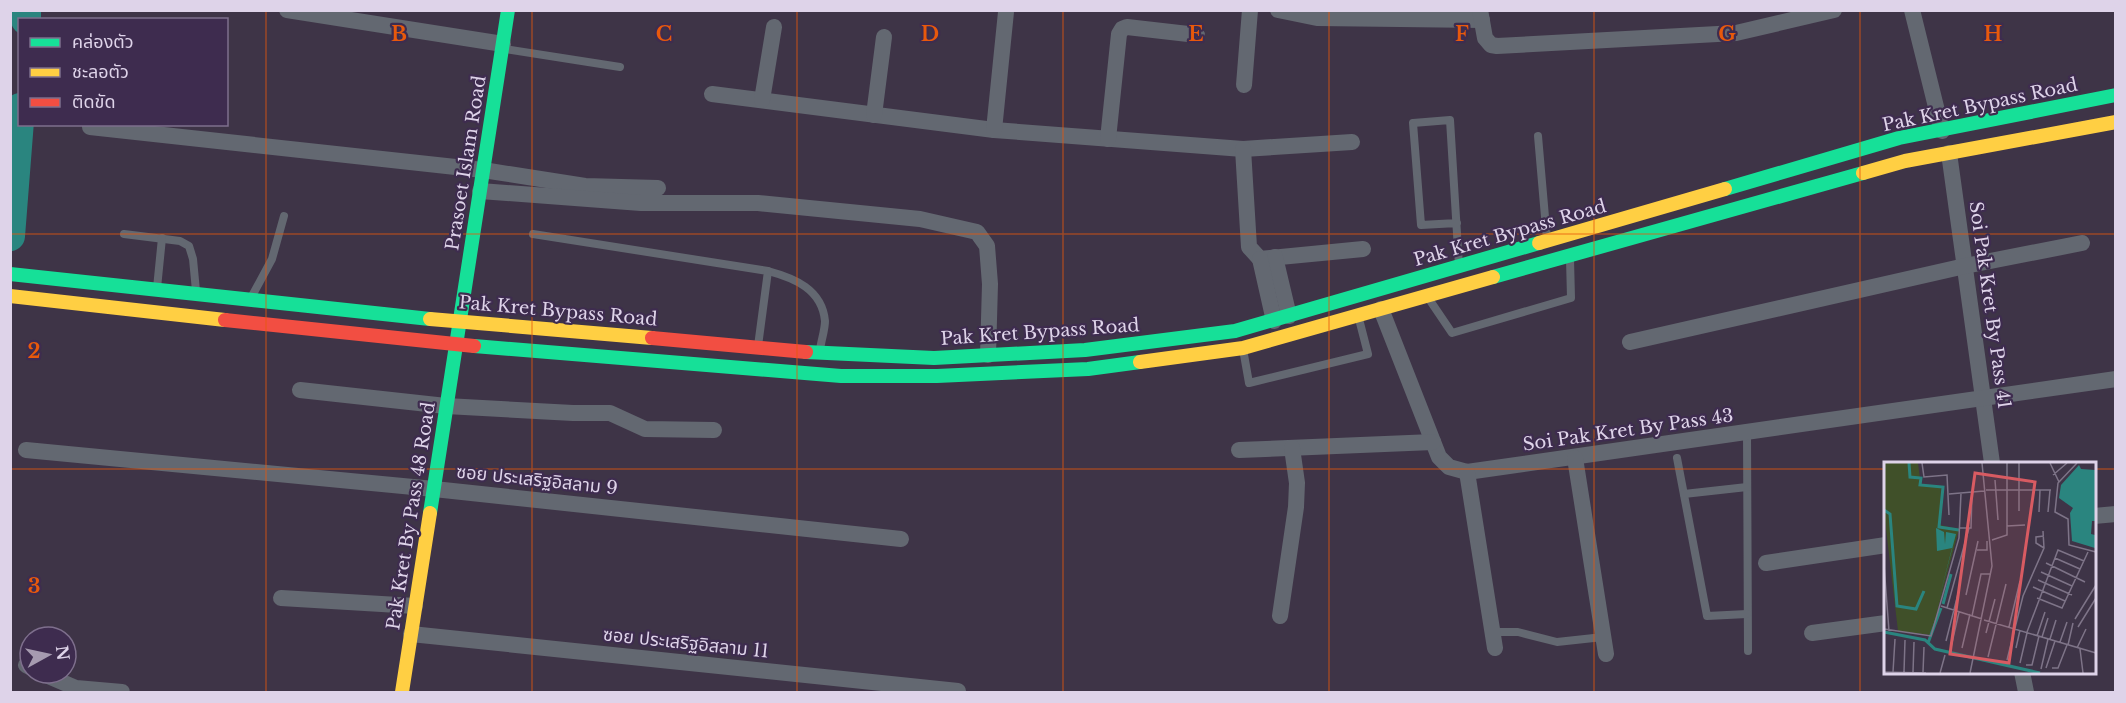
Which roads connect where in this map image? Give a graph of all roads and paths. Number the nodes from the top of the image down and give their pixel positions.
1 (287, 10) edge
2 (508, 10) edge
3 (1250, 10) edge
4 (1278, 10) edge
5 (1834, 10) edge
6 (1912, 10) edge
7 (1006, 12) dead end
8 (1481, 15) edge
9 (774, 27) dead end
10 (1197, 35) dead end
11 (884, 37) dead end
12 (503, 46) junction
13 (620, 67) dead end
14 (1244, 85) dead end
15 (712, 94) dead end
16 (2115, 95) edge
17 (762, 100) junction
18 (874, 115) junction
19 (2115, 122) edge
20 (90, 127) dead end
21 (994, 130) junction
22 (1942, 131) junction
23 (1538, 136) dead end
24 (1108, 139) junction
25 (1352, 142) dead end
26 (1243, 149) junction
27 (1948, 153) junction
28 (483, 170) junction
29 (658, 188) dead end
30 (480, 191) junction
31 (284, 216) dead end
32 (1457, 223) junction
33 (124, 234) dead end
34 (532, 234) dead end
35 (162, 238) junction
36 (1547, 241) junction
37 (2082, 243) dead end
38 (1363, 249) dead end
39 (1570, 256) junction
40 (1268, 258) junction
41 (1459, 266) junction
42 (1965, 266) junction
43 (768, 271) junction
44 (10, 274) edge
45 (157, 289) junction
46 (196, 294) junction
47 (10, 296) edge
48 (1426, 296) junction
49 (250, 300) junction
50 (1381, 309) junction
51 (1359, 315) junction
52 (1281, 318) junction
53 (460, 320) junction
54 (1630, 342) dead end
55 (456, 345) junction
56 (758, 347) junction
57 (1243, 348) junction
58 (819, 353) junction
59 (988, 355) junction
60 (2115, 379) edge
61 (300, 390) dead end
62 (1985, 399) junction
63 (446, 406) junction
64 (714, 430) dead end
65 (1747, 433) junction
66 (1433, 442) junction
67 (1292, 448) junction
68 (26, 450) dead end
69 (1239, 450) dead end
70 (1575, 458) junction
71 (1677, 458) dead end
72 (1992, 462) edge
73 (1467, 472) junction
74 (1747, 487) junction
75 (434, 489) junction
76 (1684, 494) junction
77 (2115, 514) edge
78 (2096, 516) edge
79 (901, 539) dead end
80 (1884, 545) edge
81 (1766, 563) dead end
82 (281, 598) dead end
83 (415, 606) junction
84 (1747, 614) junction
85 (1280, 616) dead end
86 (1884, 623) edge
87 (1812, 633) dead end
88 (411, 634) junction
89 (1603, 637) junction
90 (1494, 640) joint
91 (1748, 651) dead end
92 (1606, 654) dead end
93 (2022, 673) edge
94 (69, 685) edge
95 (958, 691) dead end
96 (122, 693) edge
97 (402, 693) edge
98 (2026, 693) edge

1 - 12 street
2 - 12 main road, Prasoet Islam Road
3 - 14 street
4 - 8 street
5 - 8 street
6 - 22 street
7 - 21 street
9 - 17 street
10 - 24 street
11 - 18 street
12 - 13 lane
12 - 28 main road, Prasoet Islam Road
15 - 17 street
16 - 22 main road, Pak Kret Bypass Road
17 - 18 street
18 - 21 street
19 - 27 main road, Pak Kret Bypass Road
20 - 28 street
21 - 24 street
22 - 36 main road, Pak Kret Bypass Road
23 - 36 lane
24 - 26 street
25 - 26 street
26 - 40 street
27 - 39 main road, Pak Kret Bypass Road
27 - 42 street, Soi Pak Kret By Pass 41
28 - 29 street
28 - 30 main road, Prasoet Islam Road
30 - 53 main road, Prasoet Islam Road
30 - 59 street
31 - 49 lane
32 - 32 lane
32 - 41 lane
33 - 35 lane
34 - 43 lane
35 - 45 lane
35 - 46 lane
36 - 41 main road, Pak Kret Bypass Road
37 - 42 street
38 - 40 street
39 - 48 main road, Pak Kret Bypass Road
39 - 48 lane
40 - 52 street
41 - 52 main road, Pak Kret Bypass Road
42 - 54 street
42 - 62 street, Soi Pak Kret By Pass 41
43 - 56 lane
43 - 58 lane
44 - 45 main road, Pak Kret Bypass Road
45 - 46 main road, Pak Kret Bypass Road
46 - 49 main road, Pak Kret Bypass Road
47 - 55 main road, Pak Kret Bypass Road
48 - 50 main road, Pak Kret Bypass Road
49 - 53 main road, Pak Kret Bypass Road
50 - 51 main road, Pak Kret Bypass Road
50 - 66 street
51 - 57 main road, Pak Kret Bypass Road
51 - 57 lane
52 - 59 main road, Pak Kret Bypass Road
53 - 55 main road, Prasoet Islam Road
53 - 56 main road, Pak Kret Bypass Road
55 - 57 main road, Pak Kret Bypass Road
55 - 63 main road, Pak Kret By Pass 48 Road
56 - 58 main road, Pak Kret Bypass Road
58 - 59 main road, Pak Kret Bypass Road
60 - 62 street, Soi Pak Kret By Pass 43
61 - 63 street
62 - 65 street, Soi Pak Kret By Pass 43
62 - 72 street, Soi Pak Kret By Pass 41
63 - 64 street
63 - 75 main road, Pak Kret By Pass 48 Road
65 - 70 street, Soi Pak Kret By Pass 43
65 - 74 lane
66 - 67 street
66 - 73 street
67 - 69 street
67 - 85 street
68 - 75 street, ซอย ประเสริฐอิสลาม 9
70 - 73 street, Soi Pak Kret By Pass 43
70 - 89 street
71 - 76 lane
73 - 90 street
74 - 76 lane
74 - 84 lane
75 - 79 street, ซอย ประเสริฐอิสลาม 9
75 - 83 main road, Pak Kret By Pass 48 Road
76 - 84 lane
77 - 78 street
80 - 81 street
82 - 83 street
83 - 88 main road, Pak Kret By Pass 48 Road
84 - 91 lane
86 - 87 street
88 - 95 street, ซอย ประเสริฐอิสลาม 11
88 - 97 main road, Pak Kret By Pass 48 Road
89 - 90 lane
89 - 92 street
93 - 98 street
94 - 96 street

